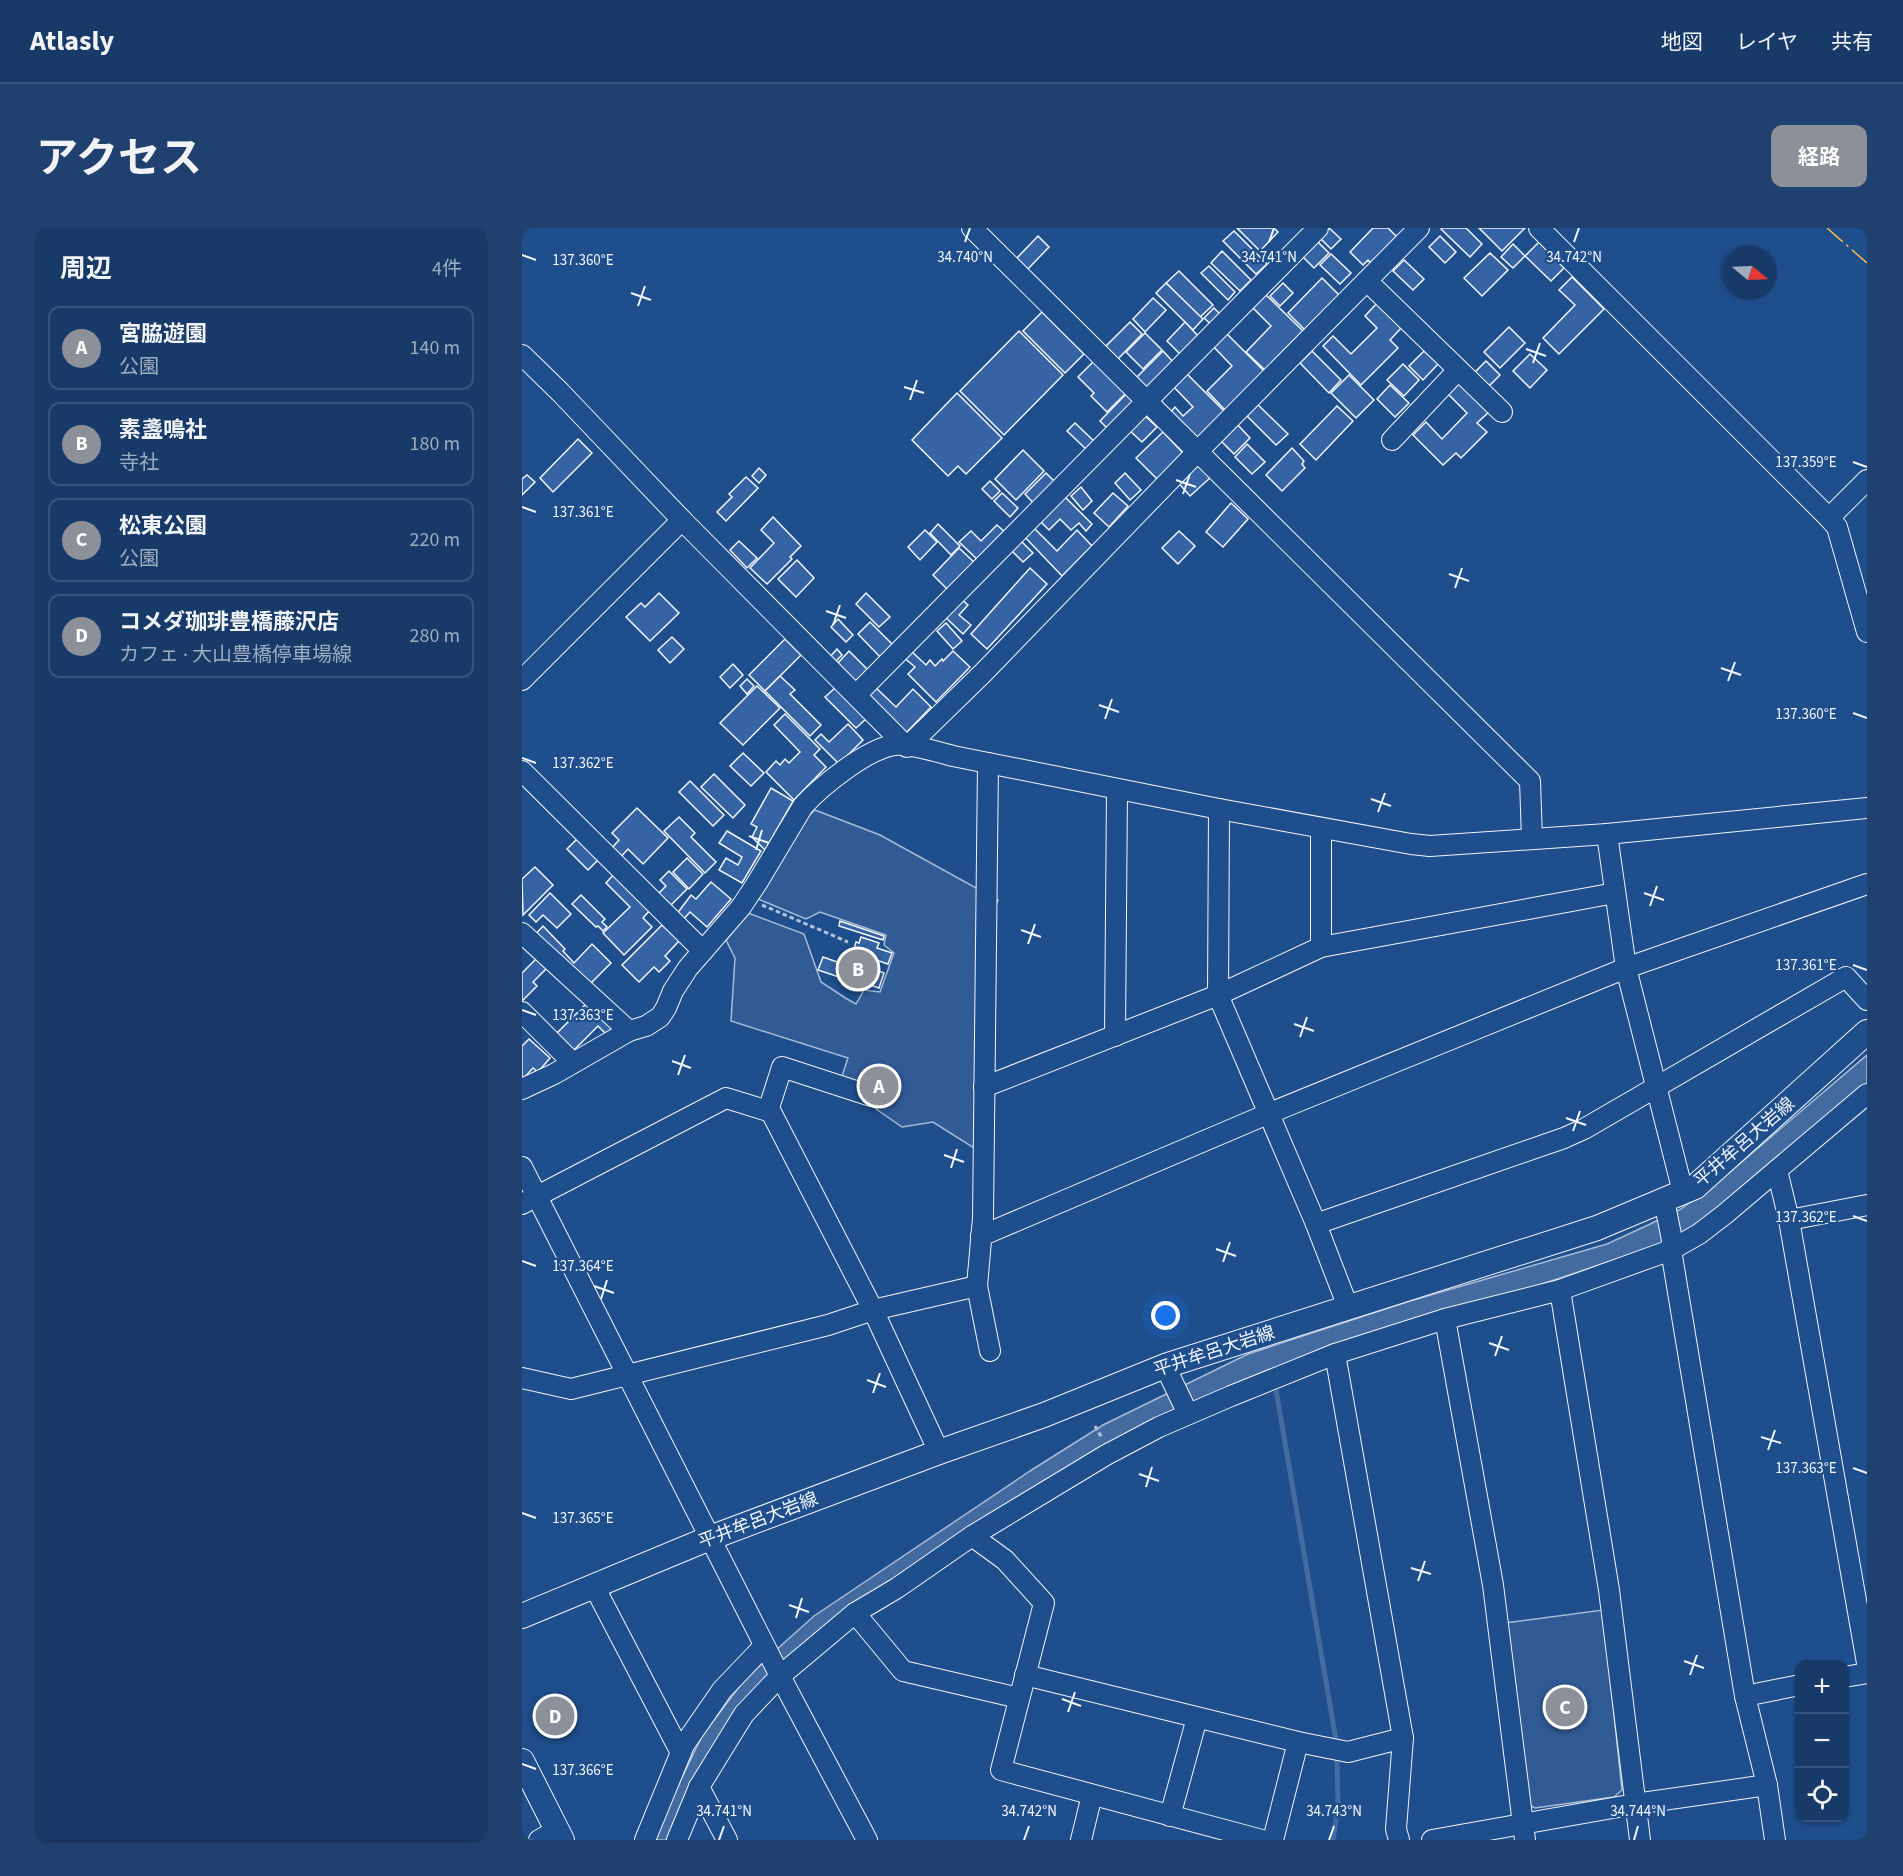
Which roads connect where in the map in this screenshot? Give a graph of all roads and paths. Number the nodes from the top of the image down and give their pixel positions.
1 (972, 228) edge
2 (1318, 228) edge
3 (1419, 228) edge
4 (1539, 228) edge
5 (1367, 281) junction
6 (522, 355) edge
7 (1458, 370) junction
8 (1146, 402) junction
9 (1502, 412) dead end
10 (1392, 440) dead end
11 (1197, 452) junction
12 (1867, 480) edge
13 (1829, 518) junction
14 (682, 520) junction
15 (1867, 632) edge
16 (522, 680) edge
17 (856, 695) junction
18 (908, 747) junction
19 (988, 763) junction
20 (522, 771) edge
21 (1117, 789) junction
22 (1867, 808) edge
23 (1219, 809) junction
24 (1321, 829) junction
25 (1607, 834) junction
26 (1532, 839) junction
27 (1867, 884) edge
28 (1615, 893) junction
29 (747, 898) junction
30 (522, 933) edge
31 (848, 942) dead end
32 (1321, 947) junction
33 (703, 951) junction
34 (1626, 968) junction
35 (1218, 995) junction
36 (1867, 1000) edge
37 (522, 1012) edge
38 (629, 1032) junction
39 (1867, 1032) edge
40 (1115, 1036) junction
41 (573, 1063) junction
42 (1657, 1086) junction
43 (984, 1087) junction
44 (522, 1089) edge
45 (1867, 1094) edge
46 (871, 1096) dead end
47 (768, 1111) junction
48 (1270, 1113) junction
49 (522, 1167) edge
50 (1778, 1170) junction
51 (530, 1200) edge
52 (1671, 1201) junction
53 (1867, 1205) edge
54 (1789, 1220) junction
55 (1316, 1224) junction
56 (981, 1236) junction
57 (1672, 1245) junction
58 (977, 1286) junction
59 (1560, 1290) junction
60 (1348, 1307) junction
61 (873, 1310) junction
62 (1445, 1319) junction
63 (990, 1351) dead end
64 (1335, 1354) junction
65 (627, 1375) junction
66 (1169, 1375) junction
67 (522, 1378) edge
68 (1188, 1414) junction
69 (939, 1452) junction
70 (972, 1536) junction
71 (710, 1538) junction
72 (594, 1586) junction
73 (855, 1613) junction
74 (522, 1616) edge
75 (764, 1646) junction
76 (1867, 1663) edge
77 (1867, 1672) edge
78 (1025, 1675) junction
79 (780, 1676) junction
80 (1849, 1676) edge
81 (1795, 1686) edge
82 (1745, 1696) junction
83 (1019, 1698) junction
84 (1197, 1718) junction
85 (1403, 1738) junction
86 (1298, 1742) junction
87 (681, 1753) junction
88 (522, 1761) edge
89 (1767, 1785) junction
90 (699, 1786) junction
91 (1092, 1795) junction
92 (1635, 1804) junction
93 (1170, 1816) junction
94 (1524, 1832) edge
95 (553, 1837) edge
96 (645, 1840) edge
97 (677, 1840) edge
98 (727, 1840) edge
99 (867, 1840) edge
100 (1081, 1840) edge
101 (1262, 1840) edge
102 (1273, 1840) edge
103 (1399, 1840) edge
104 (1431, 1840) edge
105 (1640, 1840) edge
106 (1775, 1840) edge

1 - 8 street
2 - 8 street
3 - 5 street
4 - 13 street
5 - 7 street
5 - 11 street
6 - 14 street
7 - 9 street
7 - 10 street
8 - 11 street
8 - 17 street
11 - 18 street
11 - 26 street
12 - 13 street
13 - 15 street
14 - 16 street
14 - 17 street
17 - 18 street
18 - 19 street
18 - 29 street
19 - 21 street
19 - 43 street
20 - 33 street
21 - 23 street
21 - 40 street
22 - 25 street
23 - 24 street
23 - 35 street
24 - 26 street
24 - 32 street
25 - 26 street
25 - 28 street
27 - 34 street
28 - 32 street
28 - 34 street
29 - 31 path
29 - 33 street
30 - 38 street
32 - 35 street
33 - 38 street
34 - 42 street
34 - 48 street
35 - 40 street
35 - 48 street
36 - 42 street
37 - 41 street
38 - 41 street
39 - 52 main road, 平井牟呂大岩線
40 - 43 street
41 - 44 street
42 - 52 street
42 - 55 street
43 - 56 street
45 - 50 street
46 - 47 street
47 - 51 street
47 - 61 street
48 - 55 street
48 - 56 street
49 - 51 street
50 - 54 street
50 - 57 street
51 - 65 street
52 - 57 street
52 - 60 main road, 平井牟呂大岩線
53 - 54 street
54 - 76 street
55 - 60 street
56 - 58 street
57 - 59 street
57 - 82 street
58 - 61 street
58 - 63 street
59 - 62 street
59 - 92 street
60 - 66 main road, 平井牟呂大岩線
61 - 65 street
61 - 69 street
62 - 64 street
62 - 94 street
64 - 68 street
64 - 85 street
65 - 67 street
65 - 71 street
66 - 68 street
66 - 69 main road, 平井牟呂大岩線
68 - 70 street
69 - 71 main road, 平井牟呂大岩線
70 - 73 street
70 - 78 street
71 - 72 main road, 平井牟呂大岩線
71 - 75 street
72 - 74 main road, 平井牟呂大岩線
72 - 87 street
73 - 79 street
73 - 83 street
75 - 79 street
75 - 87 street
77 - 80 street
78 - 83 street
78 - 84 street
79 - 90 street
79 - 99 street
81 - 82 street
82 - 89 street
83 - 91 street
84 - 86 street
84 - 93 street
85 - 86 street
85 - 103 street
86 - 102 street
87 - 96 street
88 - 95 main road
89 - 92 street
89 - 106 street
90 - 97 street
90 - 98 street
91 - 93 street
91 - 100 street
92 - 94 street
92 - 105 street
93 - 101 street
94 - 104 street

